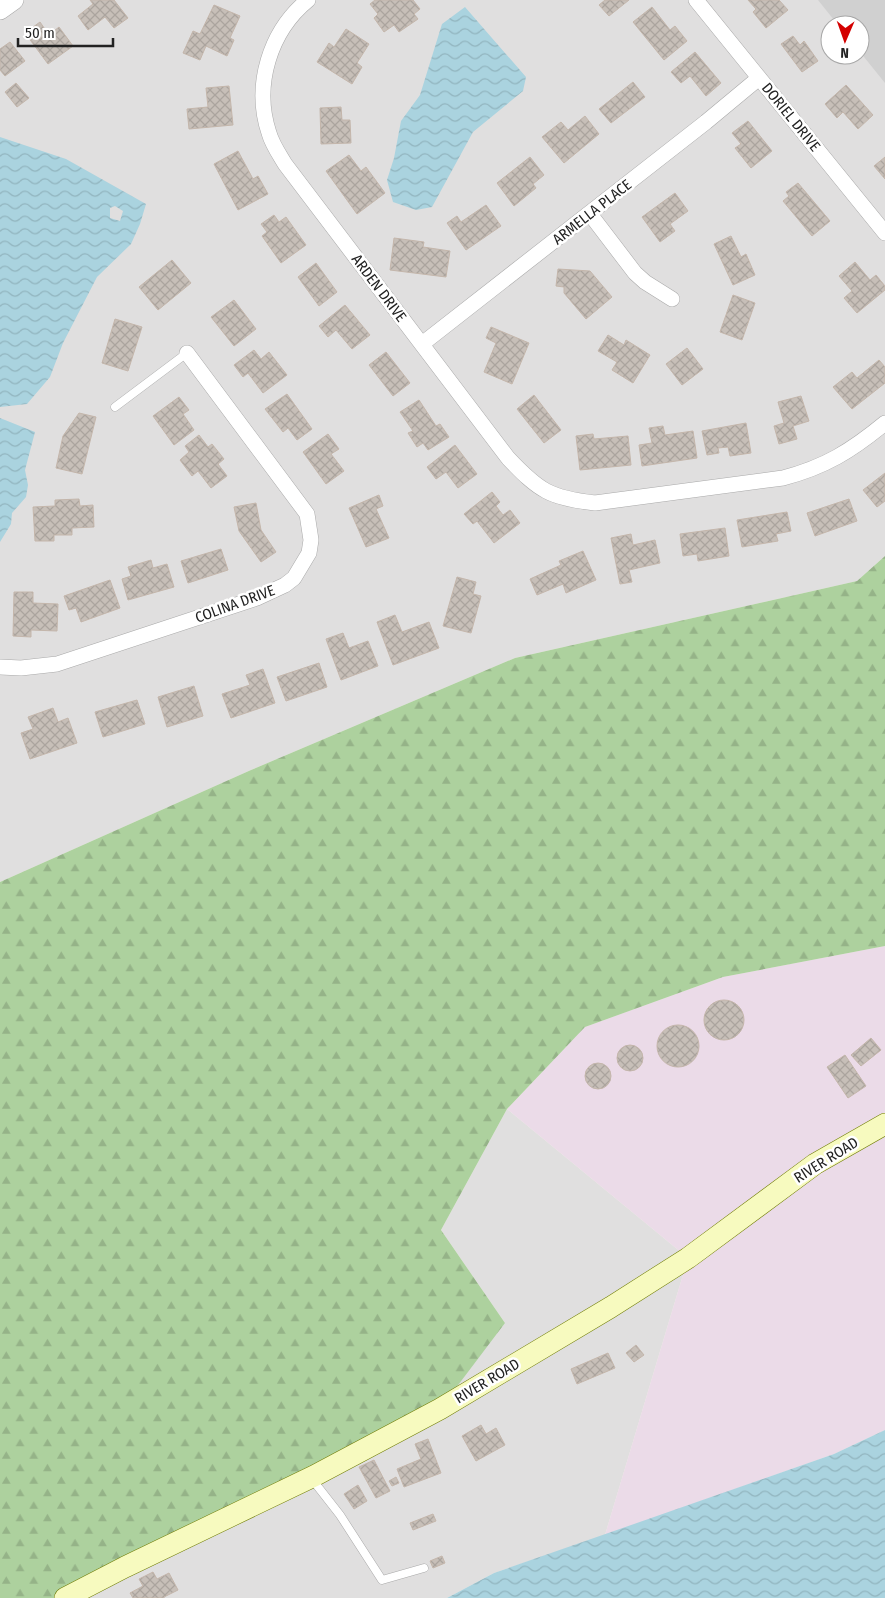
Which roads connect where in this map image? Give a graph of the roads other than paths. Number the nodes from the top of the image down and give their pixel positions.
1 (14, 0) edge
2 (308, 0) edge
3 (696, 0) edge
4 (0, 10) edge
5 (759, 78) junction
6 (590, 214) junction
7 (885, 233) edge
8 (672, 299) dead end
9 (422, 344) junction
10 (186, 353) joint
11 (115, 407) dead end
12 (885, 423) edge
13 (0, 667) edge
14 (885, 1124) edge
15 (314, 1476) junction
16 (424, 1568) dead end
17 (65, 1598) edge

1 - 4 street
2 - 9 street, ARDEN DRIVE
3 - 5 street, DORIEL DRIVE
5 - 6 street, ARMELLA PLACE
5 - 7 street, DORIEL DRIVE
6 - 8 street
6 - 9 street, ARMELLA PLACE
9 - 12 street, ARDEN DRIVE
10 - 11 lane, COLINA DRIVE
10 - 13 street, COLINA DRIVE
14 - 15 main road, RIVER ROAD
15 - 16 lane
15 - 17 main road, RIVER ROAD

